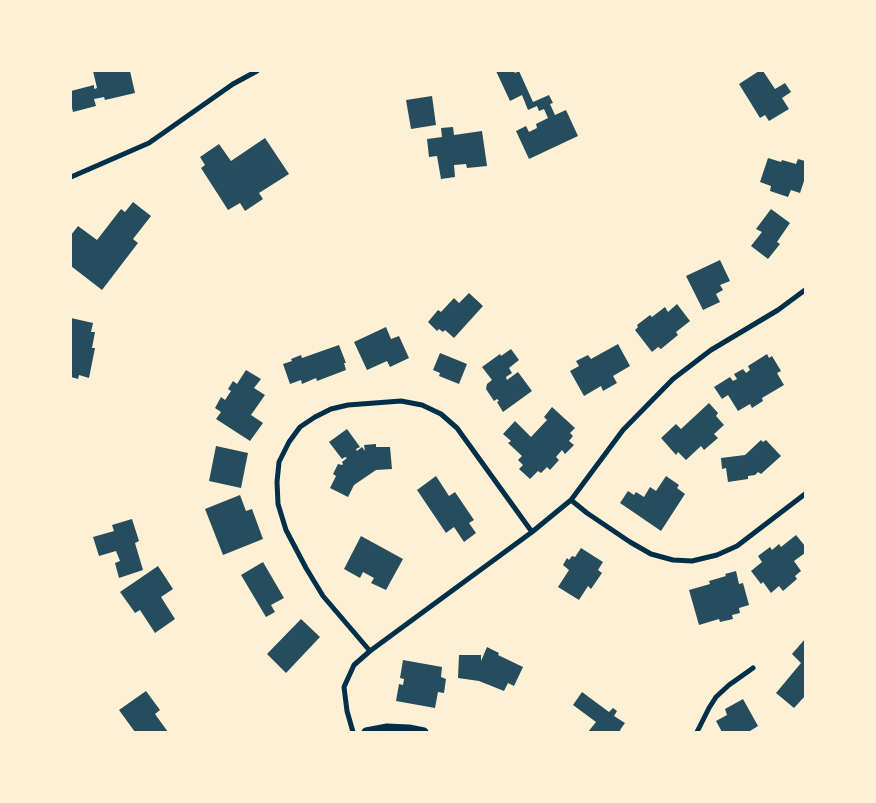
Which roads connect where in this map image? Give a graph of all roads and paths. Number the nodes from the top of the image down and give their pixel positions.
1 (257, 71) edge
2 (71, 177) edge
3 (805, 290) edge
4 (805, 494) edge
5 (571, 500) junction
6 (532, 532) junction
7 (370, 651) junction
8 (753, 668) dead end
9 (353, 732) edge
10 (366, 732) edge
11 (424, 732) edge
12 (696, 732) edge

1 - 2 street
3 - 5 street
4 - 5 street
5 - 6 street
6 - 7 street
6 - 7 street
7 - 9 street
8 - 12 street
10 - 11 street

